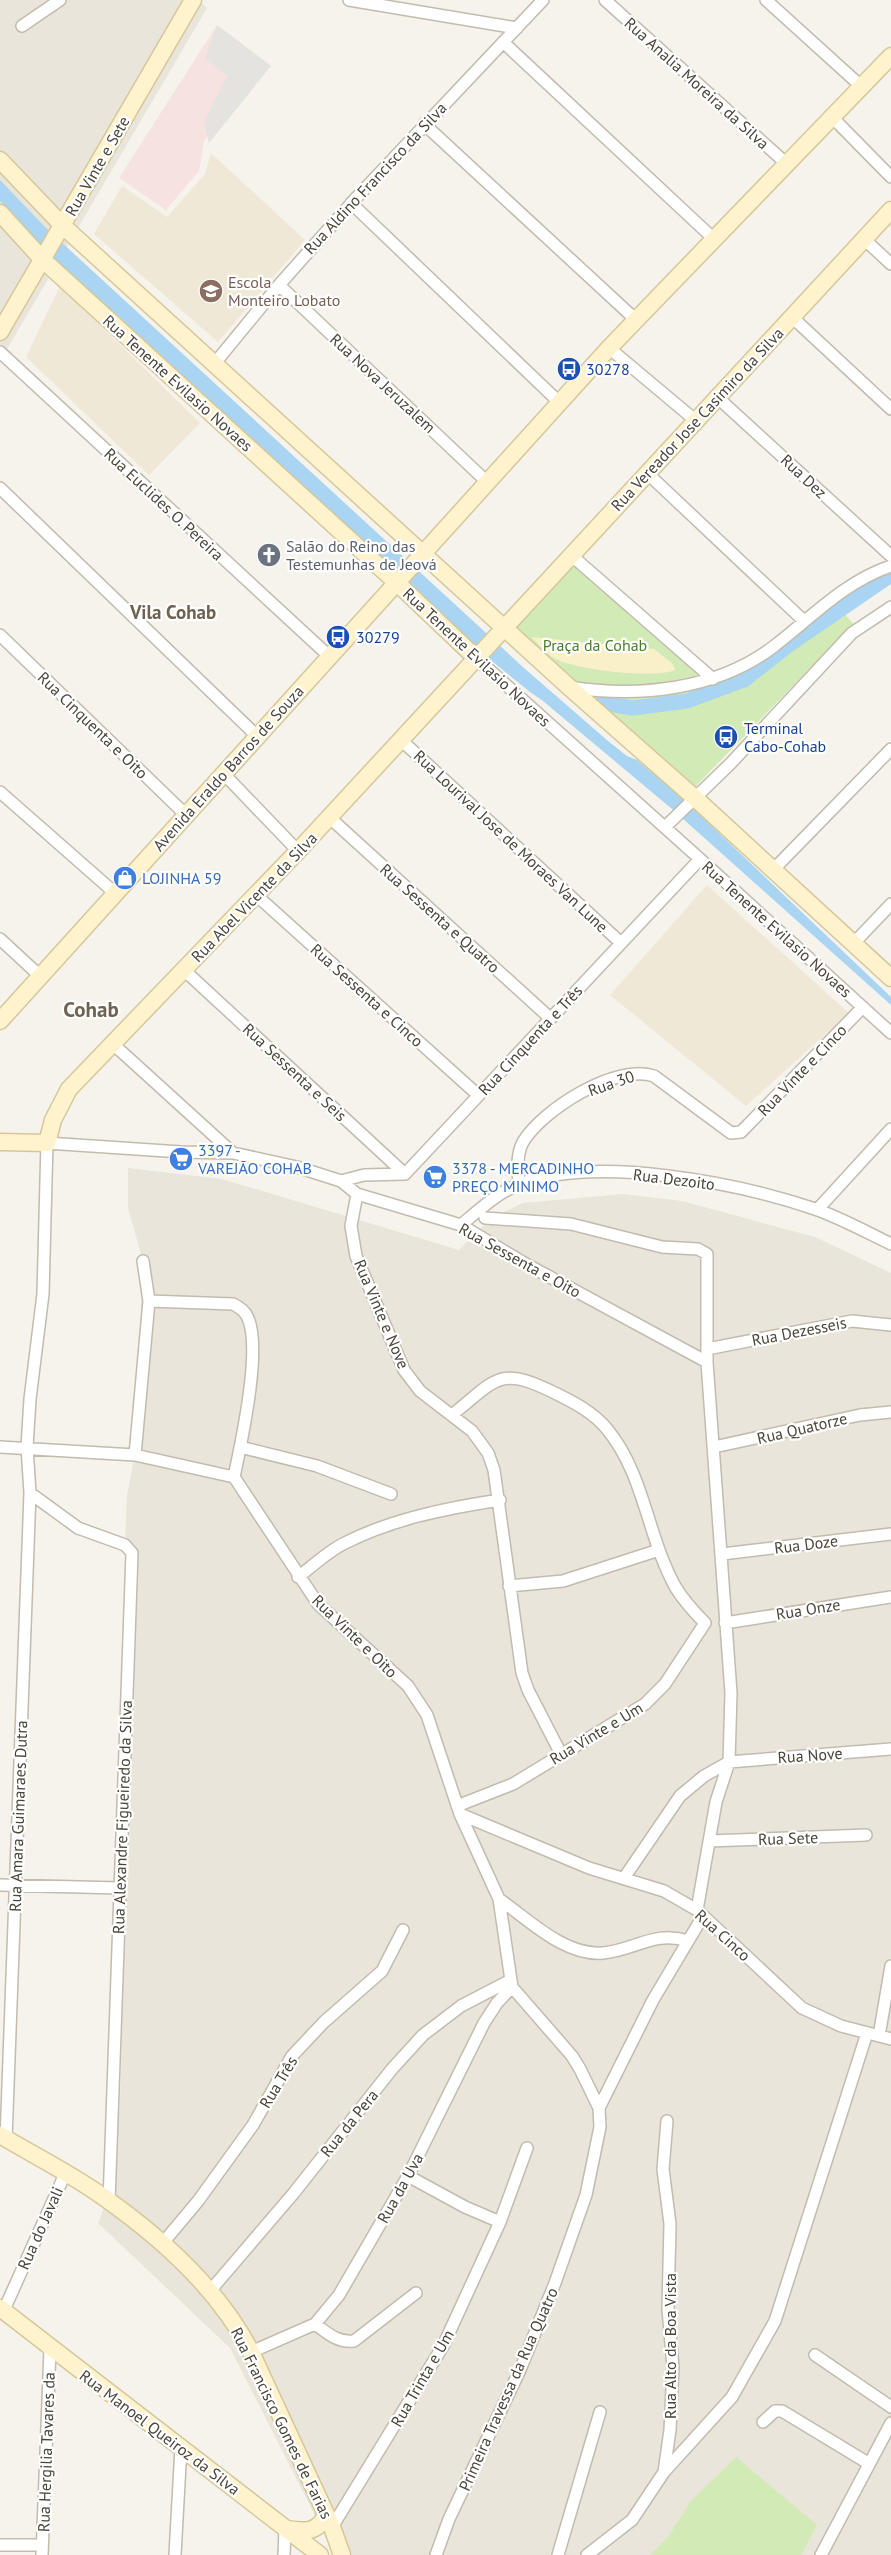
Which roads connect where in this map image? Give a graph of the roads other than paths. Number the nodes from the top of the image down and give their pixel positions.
1 (60, 0) edge
2 (193, 0) edge
3 (349, 0) edge
4 (543, 0) edge
5 (606, 0) edge
6 (766, 0) edge
7 (22, 26) dead end
8 (517, 28) junction
9 (503, 42) junction
10 (891, 56) edge
11 (862, 87) junction
12 (833, 118) junction
13 (424, 124) junction
14 (0, 160) edge
15 (788, 165) junction
16 (891, 177) edge
17 (351, 203) junction
18 (891, 210) edge
19 (0, 213) edge
20 (60, 230) junction
21 (715, 240) junction
22 (864, 240) junction
23 (44, 256) junction
24 (891, 264) edge
25 (279, 285) junction
26 (792, 316) junction
27 (635, 319) junction
28 (0, 332) edge
29 (609, 348) junction
30 (0, 352) edge
31 (215, 363) junction
32 (718, 397) junction
33 (560, 402) junction
34 (891, 409) edge
35 (695, 420) junction
36 (647, 473) junction
37 (487, 482) junction
38 (0, 488) edge
39 (571, 556) junction
40 (891, 556) edge
41 (417, 558) junction
42 (891, 566) edge
43 (397, 580) junction
44 (891, 608) edge
45 (804, 621) junction
46 (499, 633) junction
47 (0, 635) edge
48 (477, 655) junction
49 (329, 656) junction
50 (713, 679) junction
51 (569, 687) junction
52 (257, 736) junction
53 (400, 739) junction
54 (891, 749) edge
55 (223, 773) junction
56 (0, 792) edge
57 (692, 800) junction
58 (186, 815) junction
59 (329, 817) junction
60 (665, 827) junction
61 (298, 851) junction
62 (700, 859) junction
63 (773, 870) junction
64 (115, 893) junction
65 (256, 895) junction
66 (891, 904) edge
67 (0, 939) edge
68 (621, 943) junction
69 (853, 944) junction
70 (184, 970) junction
71 (40, 976) junction
72 (891, 978) edge
73 (863, 1008) junction
74 (550, 1018) junction
75 (0, 1021) edge
76 (891, 1034) edge
77 (113, 1044) junction
78 (478, 1095) junction
79 (891, 1128) edge
80 (741, 1132) joint
81 (0, 1142) edge
82 (47, 1143) junction
83 (233, 1153) junction
84 (405, 1174) junction
85 (341, 1181) junction
86 (520, 1184) junction
87 (357, 1194) junction
88 (817, 1210) junction
89 (485, 1218) dead end
90 (461, 1225) junction
91 (891, 1244) edge
92 (142, 1261) dead end
93 (149, 1302) junction
94 (891, 1325) edge
95 (707, 1349) junction
96 (707, 1362) junction
97 (891, 1412) edge
98 (452, 1416) junction
99 (0, 1447) edge
100 (27, 1447) junction
101 (240, 1447) junction
102 (714, 1447) junction
103 (135, 1455) junction
104 (234, 1477) junction
105 (30, 1493) junction
106 (391, 1494) dead end
107 (500, 1500) junction
108 (891, 1534) edge
109 (659, 1550) junction
110 (722, 1554) junction
111 (298, 1577) junction
112 (509, 1586) junction
113 (891, 1597) edge
114 (725, 1620) junction
115 (705, 1623) junction
116 (891, 1749) edge
117 (561, 1754) junction
118 (729, 1762) junction
119 (458, 1810) junction
120 (866, 1835) dead end
121 (709, 1841) junction
122 (624, 1878) junction
123 (0, 1885) edge
124 (15, 1885) junction
125 (120, 1888) junction
126 (499, 1899) junction
127 (700, 1913) junction
128 (403, 1930) dead end
129 (688, 1941) junction
130 (891, 1966) edge
131 (511, 1983) junction
132 (867, 2034) junction
133 (879, 2036) junction
134 (891, 2039) edge
135 (599, 2108) junction
136 (667, 2121) dead end
137 (3, 2137) edge
138 (527, 2148) dead end
139 (65, 2174) junction
140 (408, 2176) junction
141 (109, 2202) junction
142 (500, 2222) junction
143 (162, 2244) junction
144 (210, 2291) junction
145 (416, 2293) dead end
146 (2, 2309) edge
147 (315, 2324) junction
148 (50, 2348) junction
149 (251, 2352) junction
150 (815, 2356) dead end
151 (891, 2407) edge
152 (600, 2412) dead end
153 (763, 2422) dead end
154 (891, 2423) edge
155 (181, 2447) junction
156 (868, 2464) junction
157 (664, 2472) junction
158 (329, 2520) junction
159 (285, 2528) junction
160 (0, 2545) edge
161 (42, 2550) edge
162 (175, 2555) edge
163 (284, 2555) edge
164 (320, 2555) edge
165 (342, 2555) edge
166 (436, 2555) edge
167 (558, 2555) edge
168 (587, 2555) edge
169 (821, 2555) edge

1 - 7 street
2 - 20 street, Rua Vinte e Sete
3 - 8 street
4 - 8 street, Rua Aldino Francisco da Silva
5 - 15 street, Rua Analia Moreira da Silva
6 - 11 street
8 - 9 street, Rua Aldino Francisco da Silva
9 - 13 street, Rua Aldino Francisco da Silva
9 - 21 street
10 - 11 street
11 - 12 street
12 - 15 street
12 - 16 street
13 - 17 street, Rua Aldino Francisco da Silva
13 - 27 street
14 - 20 street
15 - 21 street
17 - 25 street, Rua Aldino Francisco da Silva
17 - 33 street
18 - 22 street, Rua Vereador Jose Casimiro da Silva
19 - 23 street, Rua Tenente Evilasio Novaes
20 - 23 street, Rua Vinte e Sete
20 - 31 street
21 - 27 street
22 - 24 street
22 - 26 street, Rua Vereador Jose Casimiro da Silva
23 - 28 street, Rua Vinte e Sete
23 - 43 street, Rua Tenente Evilasio Novaes
25 - 31 street, Rua Aldino Francisco da Silva
25 - 37 street, Rua Nova Jeruzalem
26 - 32 street, Rua Vereador Jose Casimiro da Silva
26 - 34 street
27 - 29 street
29 - 33 street
29 - 35 street
30 - 49 street, Rua Euclides O. Pereira
31 - 41 street
32 - 35 street, Rua Vereador Jose Casimiro da Silva
32 - 40 street, Rua Dez
33 - 37 street, Avenida Eraldo Barros de Souza
35 - 36 street, Rua Vereador Jose Casimiro da Silva
36 - 39 street, Rua Vereador Jose Casimiro da Silva
36 - 45 street
37 - 41 street, Avenida Eraldo Barros de Souza
38 - 52 street
39 - 46 street, Rua Vereador Jose Casimiro da Silva
39 - 50 street
41 - 43 street, Avenida Eraldo Barros de Souza
41 - 46 street
42 - 45 street
43 - 48 street, Rua Tenente Evilasio Novaes
43 - 49 street, Avenida Eraldo Barros de Souza
44 - 57 street
45 - 50 street
46 - 48 street, Rua Vereador Jose Casimiro da Silva
46 - 51 street
47 - 58 street, Rua Cinquenta e Oito
48 - 53 street, Rua Abel Vicente da Silva
48 - 60 street, Rua Tenente Evilasio Novaes
49 - 52 street, Avenida Eraldo Barros de Souza
50 - 51 street
51 - 57 street
52 - 55 street, Avenida Eraldo Barros de Souza
53 - 59 street, Rua Abel Vicente da Silva
53 - 68 street, Rua Lourival Jose de Moraes Van Lune
54 - 63 street
55 - 58 street, Avenida Eraldo Barros de Souza
55 - 61 street
56 - 64 street
57 - 60 street
57 - 63 street
58 - 64 street, Avenida Eraldo Barros de Souza
59 - 61 street, Rua Abel Vicente da Silva
59 - 74 street, Rua Sessenta e Quatro
60 - 62 street, Rua Tenente Evilasio Novaes
61 - 65 street, Rua Abel Vicente da Silva
62 - 68 street, Rua Cinquenta e Três
62 - 73 street, Rua Tenente Evilasio Novaes
63 - 69 street
64 - 71 street, Avenida Eraldo Barros de Souza
65 - 70 street, Rua Abel Vicente da Silva
65 - 78 street, Rua Sessenta e Cinco
66 - 69 street
67 - 71 street
68 - 74 street, Rua Cinquenta e Três
69 - 72 street
70 - 77 street, Rua Abel Vicente da Silva
70 - 84 street, Rua Sessenta e Seis
71 - 75 street, Avenida Eraldo Barros de Souza
73 - 76 street, Rua Tenente Evilasio Novaes
73 - 80 street, Rua Vinte e Cinco
74 - 78 street, Rua Cinquenta e Três
77 - 82 street, Rua Abel Vicente da Silva
77 - 83 street
78 - 84 street, Rua Cinquenta e Três
79 - 88 street
80 - 86 street, Rua 30
81 - 82 street, Rua Sessenta e Oito
82 - 83 street, Rua Sessenta e Oito
82 - 100 street
83 - 85 street, Rua Sessenta e Oito
84 - 85 street
85 - 87 street, Rua Sessenta e Oito
86 - 88 street, Rua Dezoito
86 - 90 street, Rua Dezoito
87 - 90 street, Rua Sessenta e Oito
87 - 98 street, Rua Vinte e Nove
88 - 91 street, Rua Dezoito
89 - 95 street
90 - 96 street, Rua Sessenta e Oito
92 - 93 street
93 - 101 street
93 - 103 street
94 - 95 street, Rua Dezesseis
95 - 96 street
96 - 102 street
97 - 102 street, Rua Quatorze
98 - 107 street, Rua Vinte e Nove
98 - 109 street
99 - 100 street
100 - 103 street
100 - 105 street
101 - 104 street
101 - 106 street
102 - 110 street
103 - 104 street
104 - 111 street, Rua Vinte e Oito
105 - 124 street, Rua Amara Guimaraes Dutra
105 - 125 street, Rua Alexandre Figueiredo da Silva
107 - 111 street
107 - 112 street, Rua Vinte e Nove
108 - 110 street, Rua Doze
109 - 112 street
109 - 115 street
110 - 114 street
111 - 119 street, Rua Vinte e Oito
112 - 117 street, Rua Vinte e Nove
113 - 114 street, Rua Onze
114 - 115 street, Rua Onze
114 - 118 street
115 - 117 street, Rua Vinte e Um
116 - 118 street, Rua Nove
117 - 119 street, Rua Vinte e Um
118 - 121 street
118 - 122 street
119 - 122 street, Rua Cinco
119 - 126 street
120 - 121 street, Rua Sete
121 - 127 street
122 - 127 street, Rua Cinco
123 - 124 street
124 - 125 street
124 - 137 street, Rua Amara Guimaraes Dutra
125 - 141 street, Rua Alexandre Figueiredo da Silva
126 - 129 street
126 - 131 street
127 - 129 street
127 - 132 street, Rua Cinco
128 - 143 street, Rua Três
129 - 135 street
130 - 133 street
131 - 135 street, Primeira Travessa da Rua Quatro
131 - 140 street, Rua da Uva
131 - 144 street, Rua da Pera
132 - 133 street, Rua Cinco
132 - 157 street
133 - 134 street, Rua Cinco
135 - 166 street, Primeira Travessa da Rua Quatro
136 - 157 street, Rua Alto da Boa Vista
137 - 139 street, Rua Francisco Gomes de Farias
138 - 142 street, Rua Trinta e Um
139 - 141 street, Rua Francisco Gomes de Farias
139 - 146 street, Rua do Javali
140 - 142 street
140 - 147 street, Rua da Uva
141 - 143 street, Rua Francisco Gomes de Farias
142 - 158 street, Rua Trinta e Um
143 - 144 street, Rua Francisco Gomes de Farias
144 - 149 street, Rua Francisco Gomes de Farias
145 - 147 street
146 - 148 street, Rua Manoel Queiroz da Silva
147 - 149 street, Rua da Uva
148 - 155 street, Rua Manoel Queiroz da Silva
148 - 161 street, Rua Hergilia Tavares da
149 - 158 street, Rua Francisco Gomes de Farias
150 - 151 street
152 - 167 street
153 - 156 street
154 - 156 street
155 - 159 street, Rua Manoel Queiroz da Silva
155 - 162 street
156 - 169 street
157 - 168 street, Rua Alto da Boa Vista
158 - 159 street
158 - 165 street, Rua Francisco Gomes de Farias
159 - 163 street
159 - 164 street, Rua Manoel Queiroz da Silva
160 - 161 street

